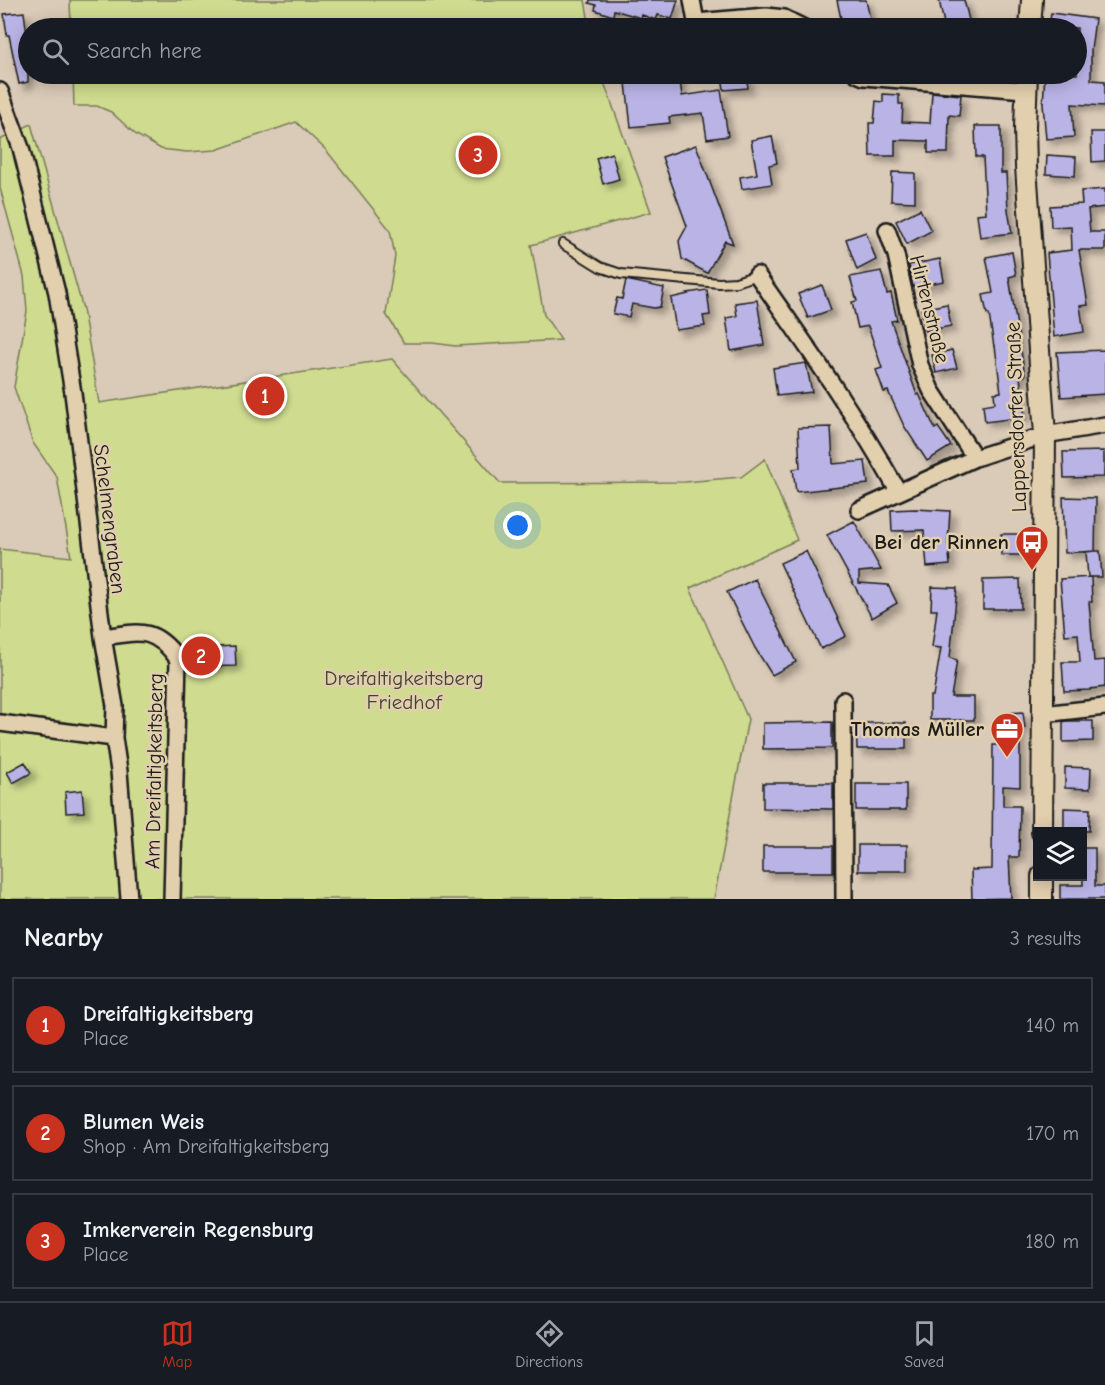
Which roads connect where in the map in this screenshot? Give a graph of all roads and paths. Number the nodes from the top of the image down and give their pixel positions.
1 (692, 0) edge
2 (1032, 0) edge
3 (695, 18) edge
4 (743, 18) edge
5 (784, 18) edge
6 (1031, 18) edge
7 (1026, 84) edge
8 (0, 91) edge
9 (887, 230) dead end
10 (563, 244) dead end
11 (757, 275) joint
12 (1105, 425) edge
13 (1045, 435) junction
14 (975, 458) junction
15 (898, 491) junction
16 (859, 510) dead end
17 (103, 637) junction
18 (843, 700) dead end
19 (1105, 707) edge
20 (1043, 714) junction
21 (0, 723) edge
22 (114, 738) junction
23 (1042, 827) edge
24 (1042, 881) edge
25 (129, 899) edge
26 (172, 899) edge
27 (844, 899) edge
28 (1042, 899) edge

1 - 3 street
2 - 6 street
4 - 5 street
7 - 13 street, Lappersdorfer Straße
8 - 17 street, Schelmengraben
9 - 14 street, Hirtenstraße
10 - 11 lane
11 - 15 street
12 - 13 street
13 - 14 street
13 - 20 street, Lappersdorfer Straße
14 - 15 street
15 - 16 street
17 - 22 street, Schelmengraben
17 - 26 street, Am Dreifaltigkeitsberg
18 - 27 street
19 - 20 street
20 - 23 street, Lappersdorfer Straße
21 - 22 street
22 - 25 street, Schelmengraben
24 - 28 street

